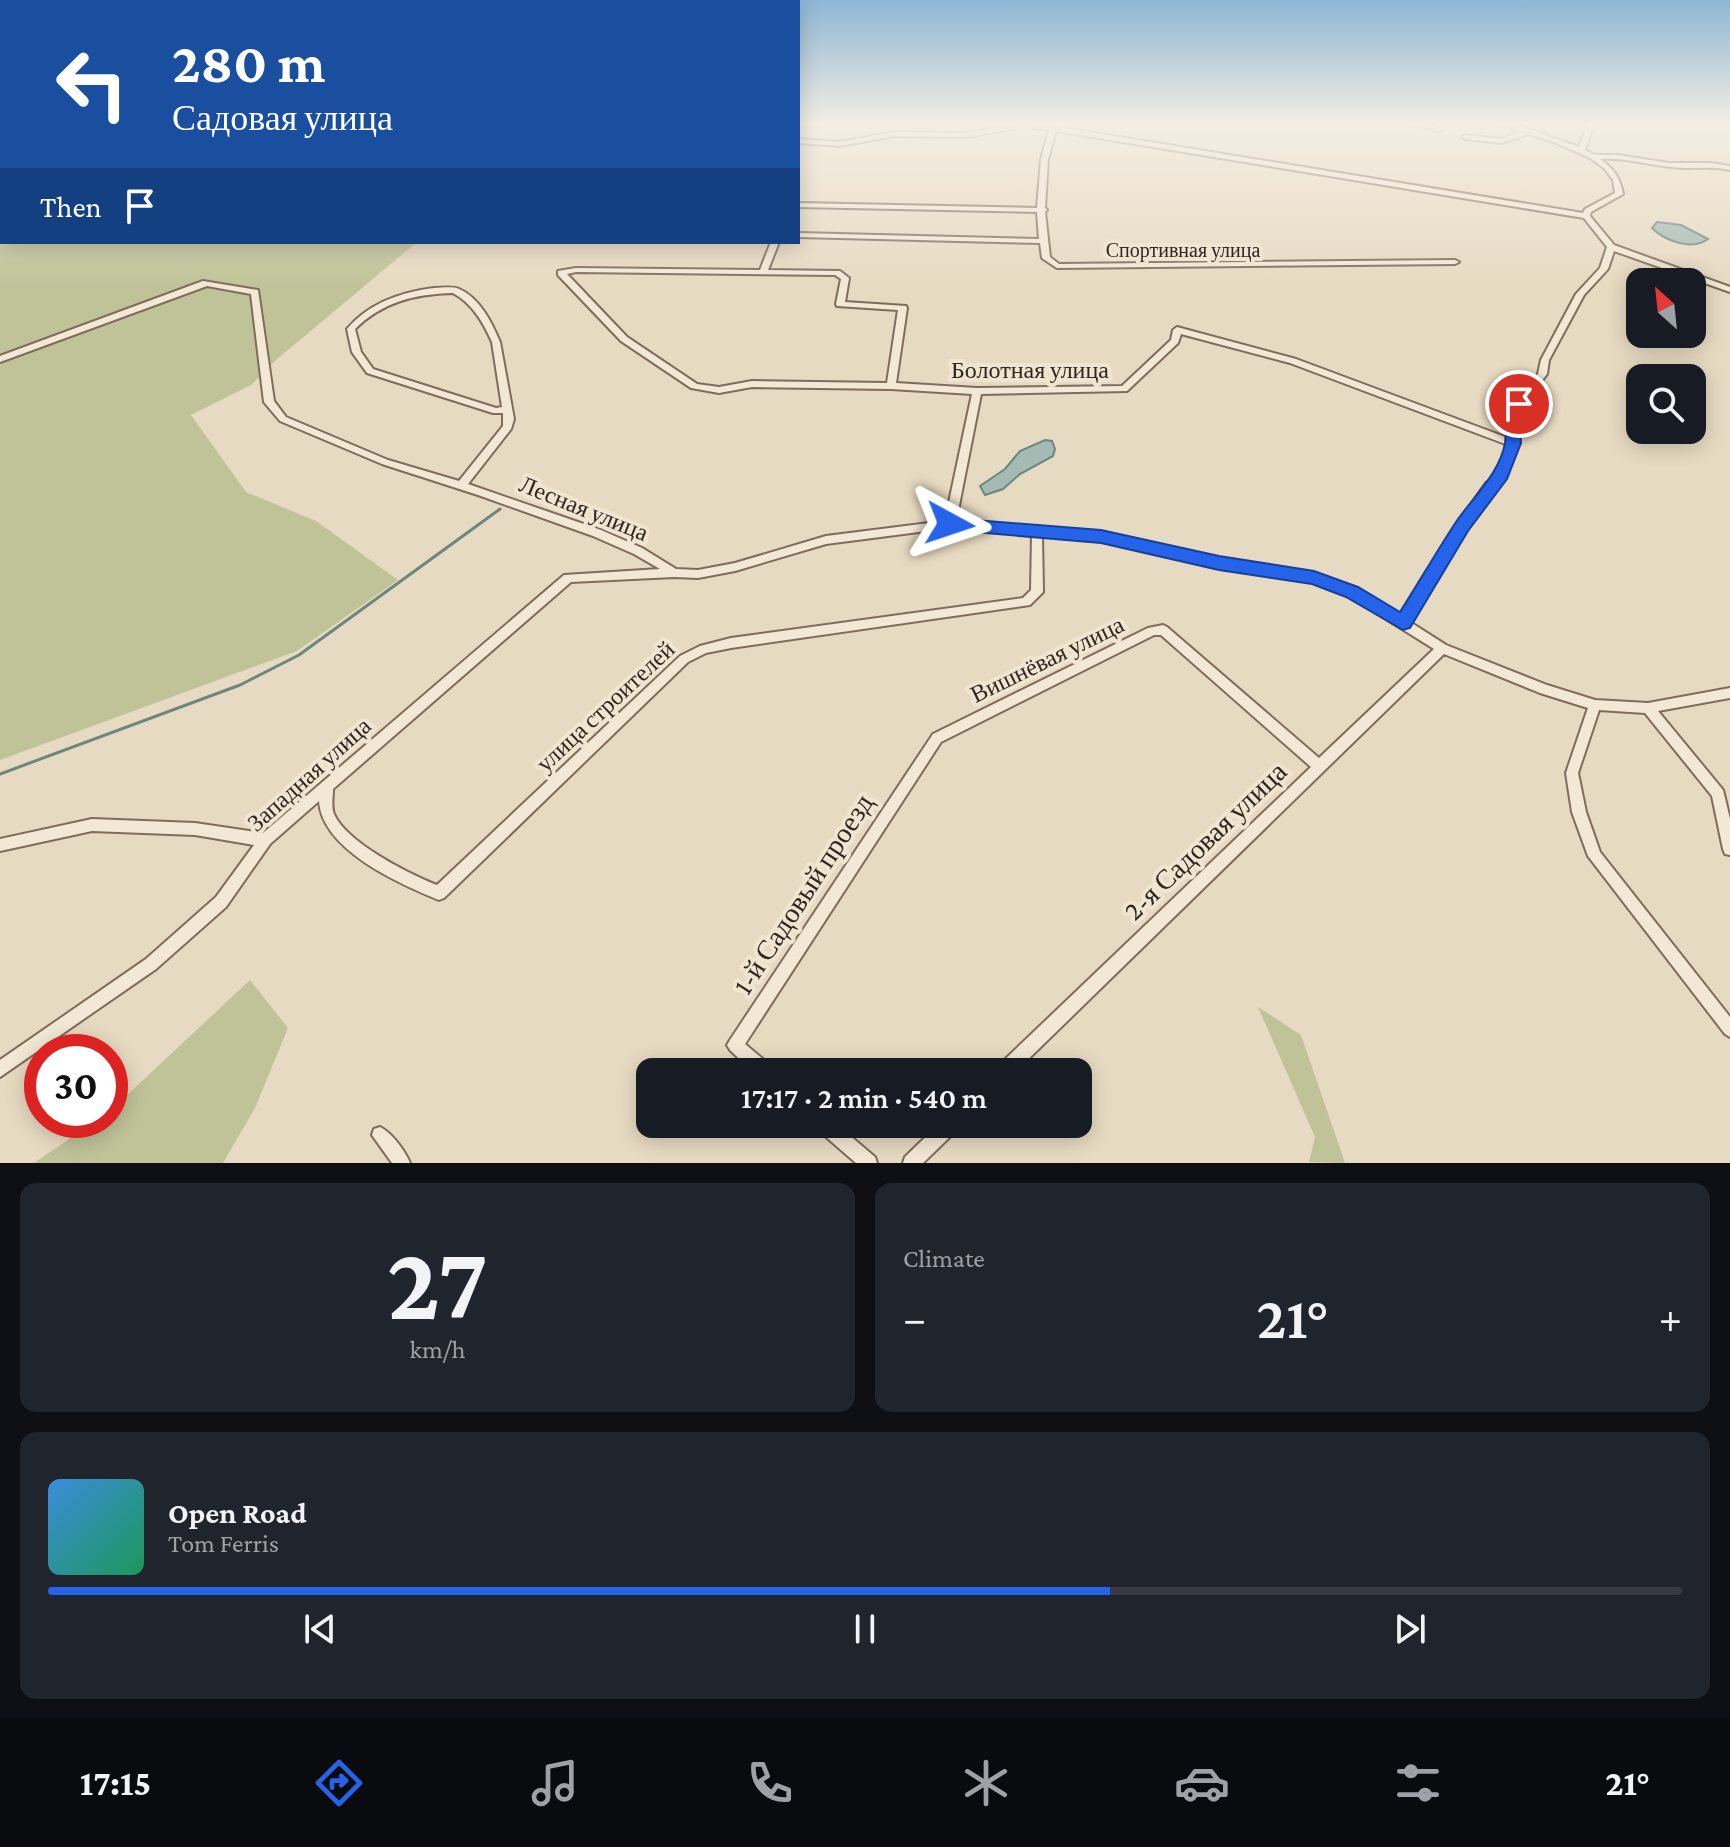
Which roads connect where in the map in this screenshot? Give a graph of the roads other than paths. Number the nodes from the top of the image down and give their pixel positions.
1 (1044, 178) edge
2 (1362, 178) edge
3 (1614, 178) edge
4 (800, 205) edge
5 (1043, 210) junction
6 (1582, 214) junction
7 (800, 235) edge
8 (1043, 241) junction
9 (774, 244) edge
10 (1611, 247) junction
11 (1455, 262) dead end
12 (763, 272) junction
13 (1730, 290) edge
14 (0, 359) edge
15 (891, 386) junction
16 (977, 391) junction
17 (507, 410) junction
18 (1513, 443) junction
19 (462, 485) junction
20 (950, 524) junction
21 (1037, 531) junction
22 (674, 573) junction
23 (1403, 623) junction
24 (1442, 648) junction
25 (1730, 693) edge
26 (1595, 705) junction
27 (1648, 708) junction
28 (937, 738) joint
29 (1320, 767) junction
30 (327, 785) junction
31 (1724, 794) edge
32 (265, 840) junction
33 (0, 845) edge
34 (1730, 849) edge
35 (1730, 1029) edge
36 (749, 1058) edge
37 (1019, 1058) edge
38 (0, 1069) edge
39 (380, 1135) dead end
40 (840, 1138) edge
41 (937, 1138) edge
42 (402, 1163) edge
43 (869, 1163) edge
44 (911, 1163) edge

1 - 5 street
2 - 6 street
3 - 6 street
4 - 5 street
5 - 8 street
6 - 10 street
7 - 8 street
8 - 11 street, Спортивная улица
9 - 12 street
10 - 13 street
10 - 18 street
12 - 15 street
12 - 15 street, Болотная улица
14 - 19 street, Лесная улица
15 - 16 street, Болотная улица
16 - 18 street, Болотная улица
16 - 20 street
17 - 17 street
17 - 19 street
18 - 23 street
19 - 22 street, Лесная улица
20 - 21 street
20 - 22 street
21 - 23 street
21 - 30 street, улица строителей
22 - 30 street, Западная улица
23 - 24 street
24 - 26 street
24 - 29 street, 2-я Садовая улица
25 - 27 street
26 - 27 street
26 - 35 street
27 - 31 street
28 - 29 street, Вишнёвая улица
28 - 36 street, 1-й Садовый проезд
29 - 37 street, 2-я Садовая улица
30 - 32 street, Западная улица
31 - 34 street
32 - 33 street
32 - 38 street, Западная улица
39 - 42 street
40 - 43 street
41 - 44 street

